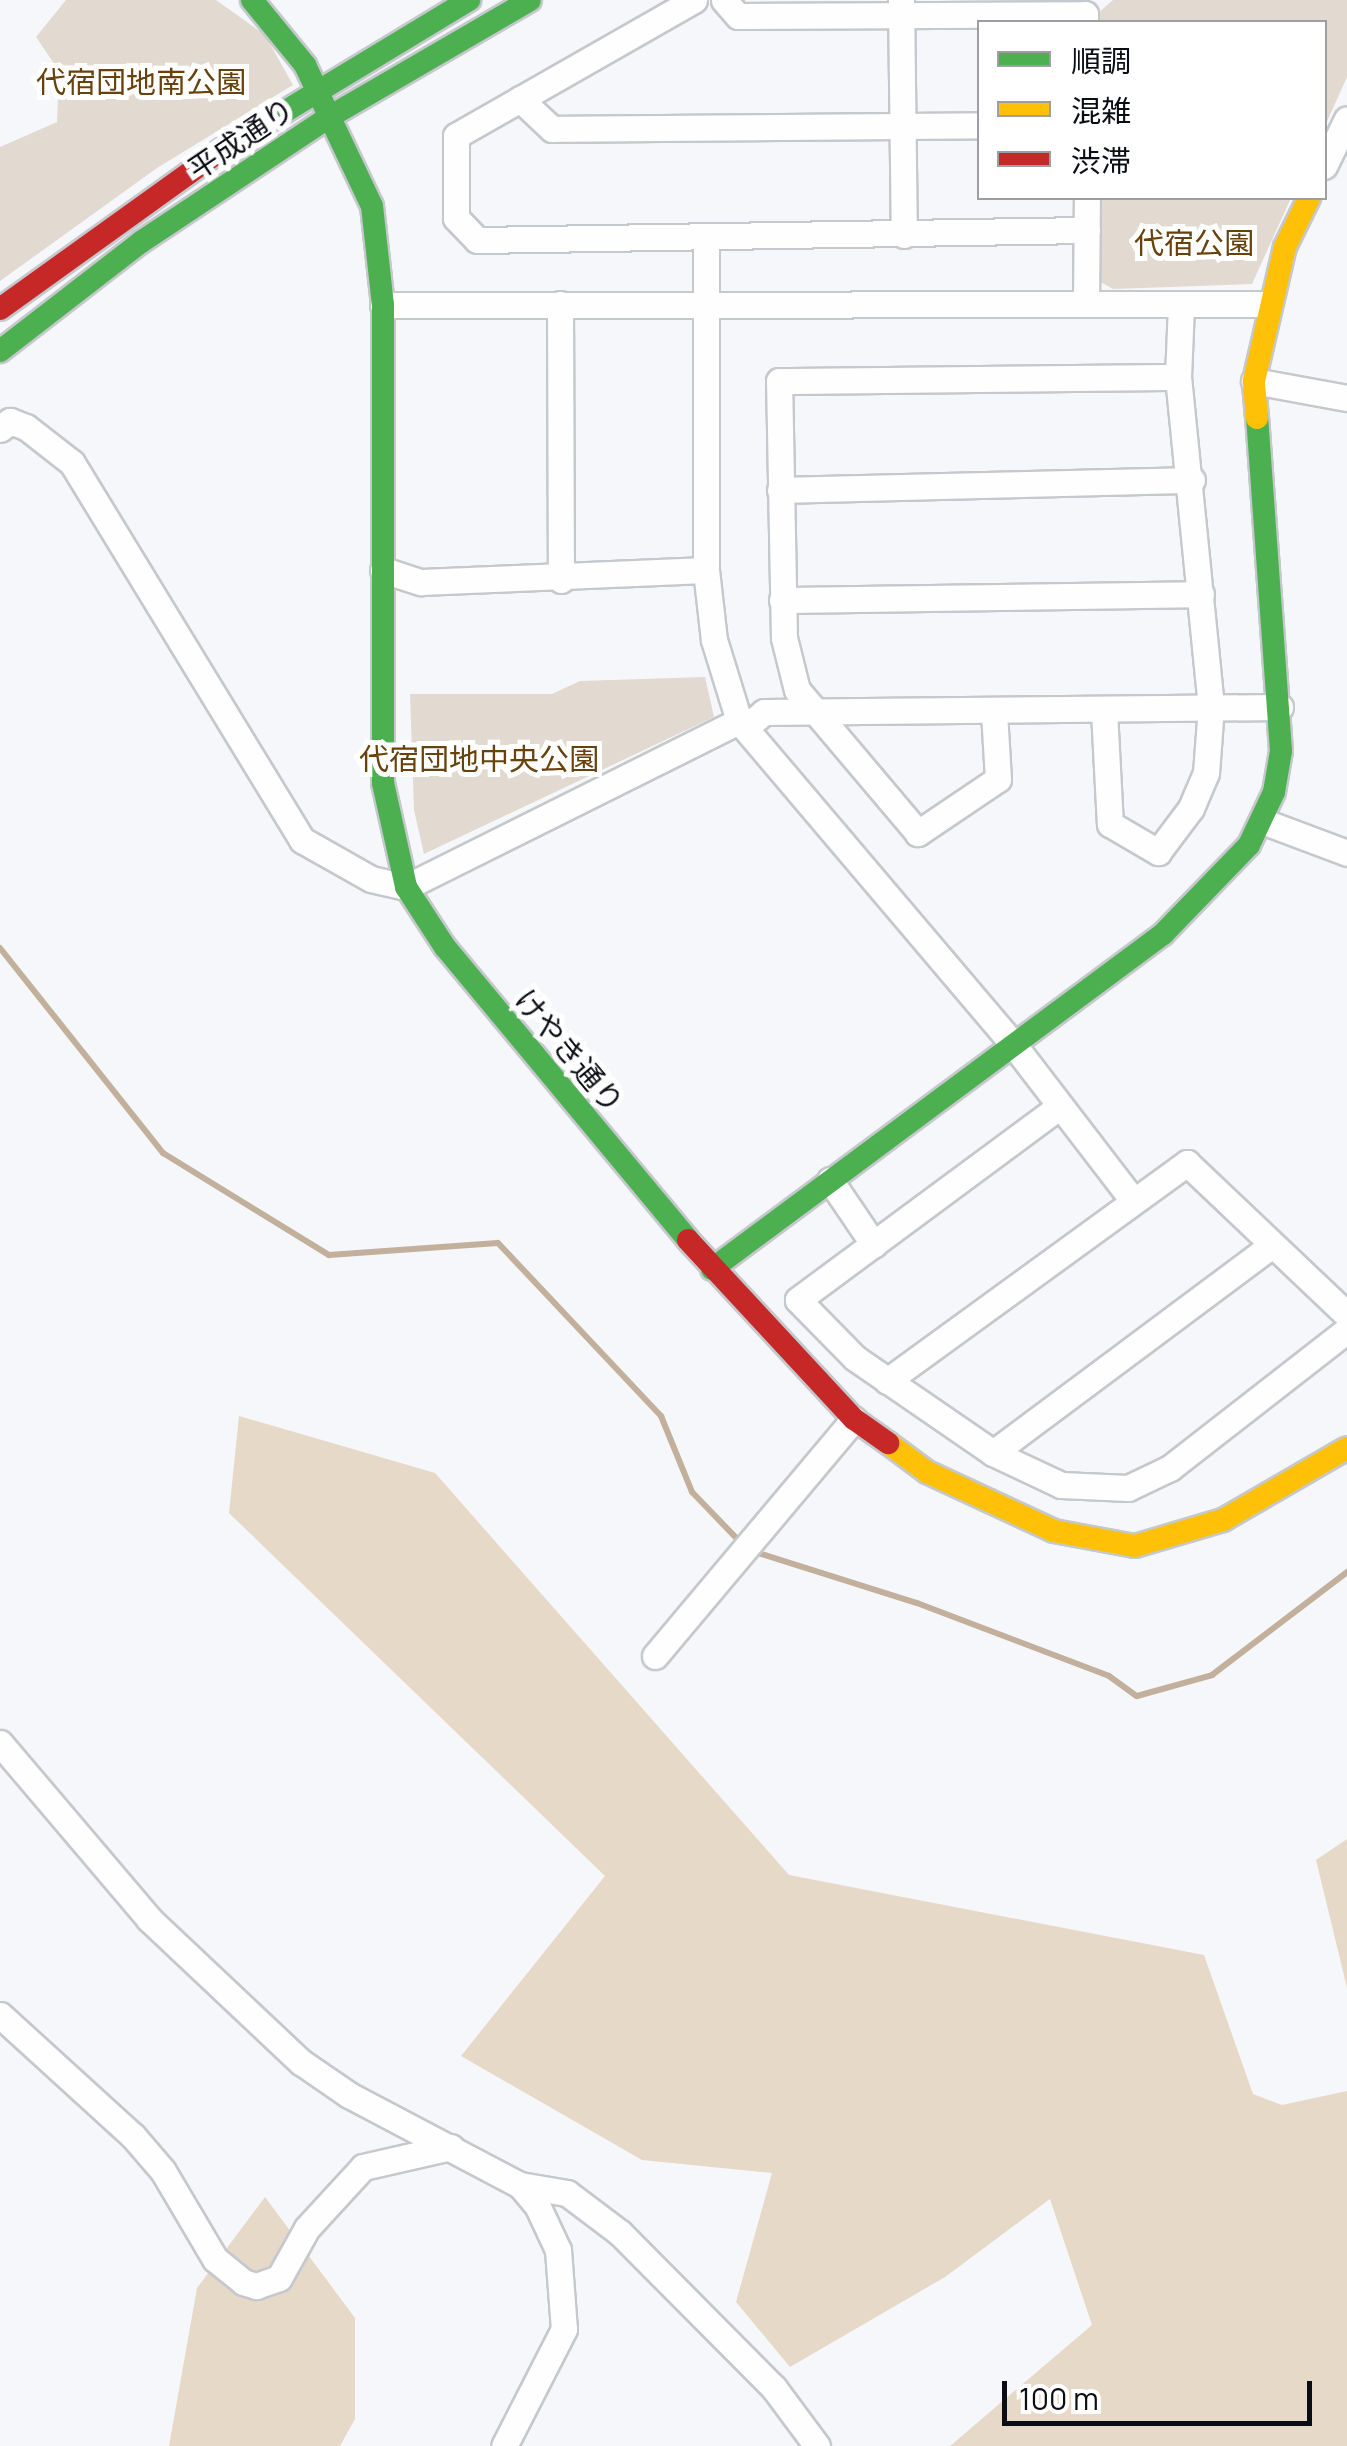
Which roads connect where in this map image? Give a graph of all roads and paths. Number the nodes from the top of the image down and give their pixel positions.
1 (252, 0) edge
2 (468, 0) edge
3 (530, 0) edge
4 (694, 0) edge
5 (724, 0) edge
6 (901, 6) edge
7 (997, 6) edge
8 (1085, 20) edge
9 (317, 88) junction
10 (520, 99) junction
11 (331, 116) junction
12 (1347, 119) edge
13 (901, 125) junction
14 (977, 125) edge
15 (1335, 156) edge
16 (1087, 200) edge
17 (1308, 200) edge
18 (1087, 230) junction
19 (904, 235) junction
20 (706, 237) junction
21 (560, 304) junction
22 (706, 304) junction
23 (1086, 304) junction
24 (1268, 304) junction
25 (383, 305) junction
26 (1182, 305) junction
27 (0, 309) edge
28 (0, 351) edge
29 (1178, 377) junction
30 (1254, 381) junction
31 (1347, 398) edge
32 (0, 429) edge
33 (1192, 480) junction
34 (780, 490) junction
35 (383, 570) junction
36 (706, 570) junction
37 (561, 580) junction
38 (1201, 594) junction
39 (782, 600) junction
40 (1280, 706) junction
41 (1211, 707) junction
42 (1104, 711) junction
43 (811, 712) junction
44 (994, 712) junction
45 (742, 724) junction
46 (1262, 821) junction
47 (1347, 853) edge
48 (406, 887) junction
49 (1013, 1044) junction
50 (1060, 1106) junction
51 (830, 1180) junction
52 (1131, 1198) junction
53 (1272, 1245) junction
54 (874, 1246) junction
55 (712, 1270) junction
56 (1347, 1315) edge
57 (1347, 1330) edge
58 (887, 1381) junction
59 (854, 1420) junction
60 (1347, 1448) edge
61 (993, 1452) junction
62 (655, 1656) dead end
63 (0, 1743) edge
64 (0, 2015) edge
65 (451, 2148) junction
66 (520, 2185) junction
67 (504, 2446) edge
68 (818, 2446) edge

1 - 9 street, けやき通り
2 - 9 street, 平成通り
3 - 11 street, 平成通り
4 - 10 street
5 - 6 street
6 - 7 street
6 - 13 street
7 - 8 street
9 - 11 street, けやき通り
9 - 27 street, 平成通り
10 - 13 street
10 - 20 street
11 - 25 street, けやき通り
11 - 28 street, 平成通り
12 - 15 street
13 - 14 street
13 - 19 street
16 - 18 street
17 - 24 street
18 - 19 street
18 - 23 street
19 - 20 street
20 - 22 street
21 - 22 street
21 - 25 street
21 - 37 street
22 - 23 street
22 - 36 street
23 - 26 street
24 - 26 street
24 - 30 street
25 - 35 street, けやき通り
26 - 29 street
29 - 33 street
29 - 34 street
30 - 31 street
30 - 40 street
32 - 48 street
33 - 34 street
33 - 38 street
34 - 39 street
35 - 37 street
35 - 48 street, けやき通り
36 - 37 street
36 - 45 street
38 - 39 street
38 - 41 street
39 - 43 street
40 - 41 street
40 - 46 street
41 - 42 street
41 - 42 street
42 - 44 street
43 - 44 street
43 - 44 street
43 - 45 street
45 - 48 street
45 - 49 street
46 - 47 street
46 - 49 street
48 - 55 street, けやき通り
49 - 50 street
49 - 51 street
50 - 52 street
50 - 54 street
51 - 54 street
51 - 55 street
52 - 53 street
52 - 58 street
53 - 56 street
53 - 61 street
54 - 58 street
55 - 59 street, けやき通り
57 - 61 street
58 - 61 street
59 - 60 street, けやき通り
59 - 62 street
63 - 65 street
64 - 65 street
65 - 66 street
66 - 67 street
66 - 68 street

